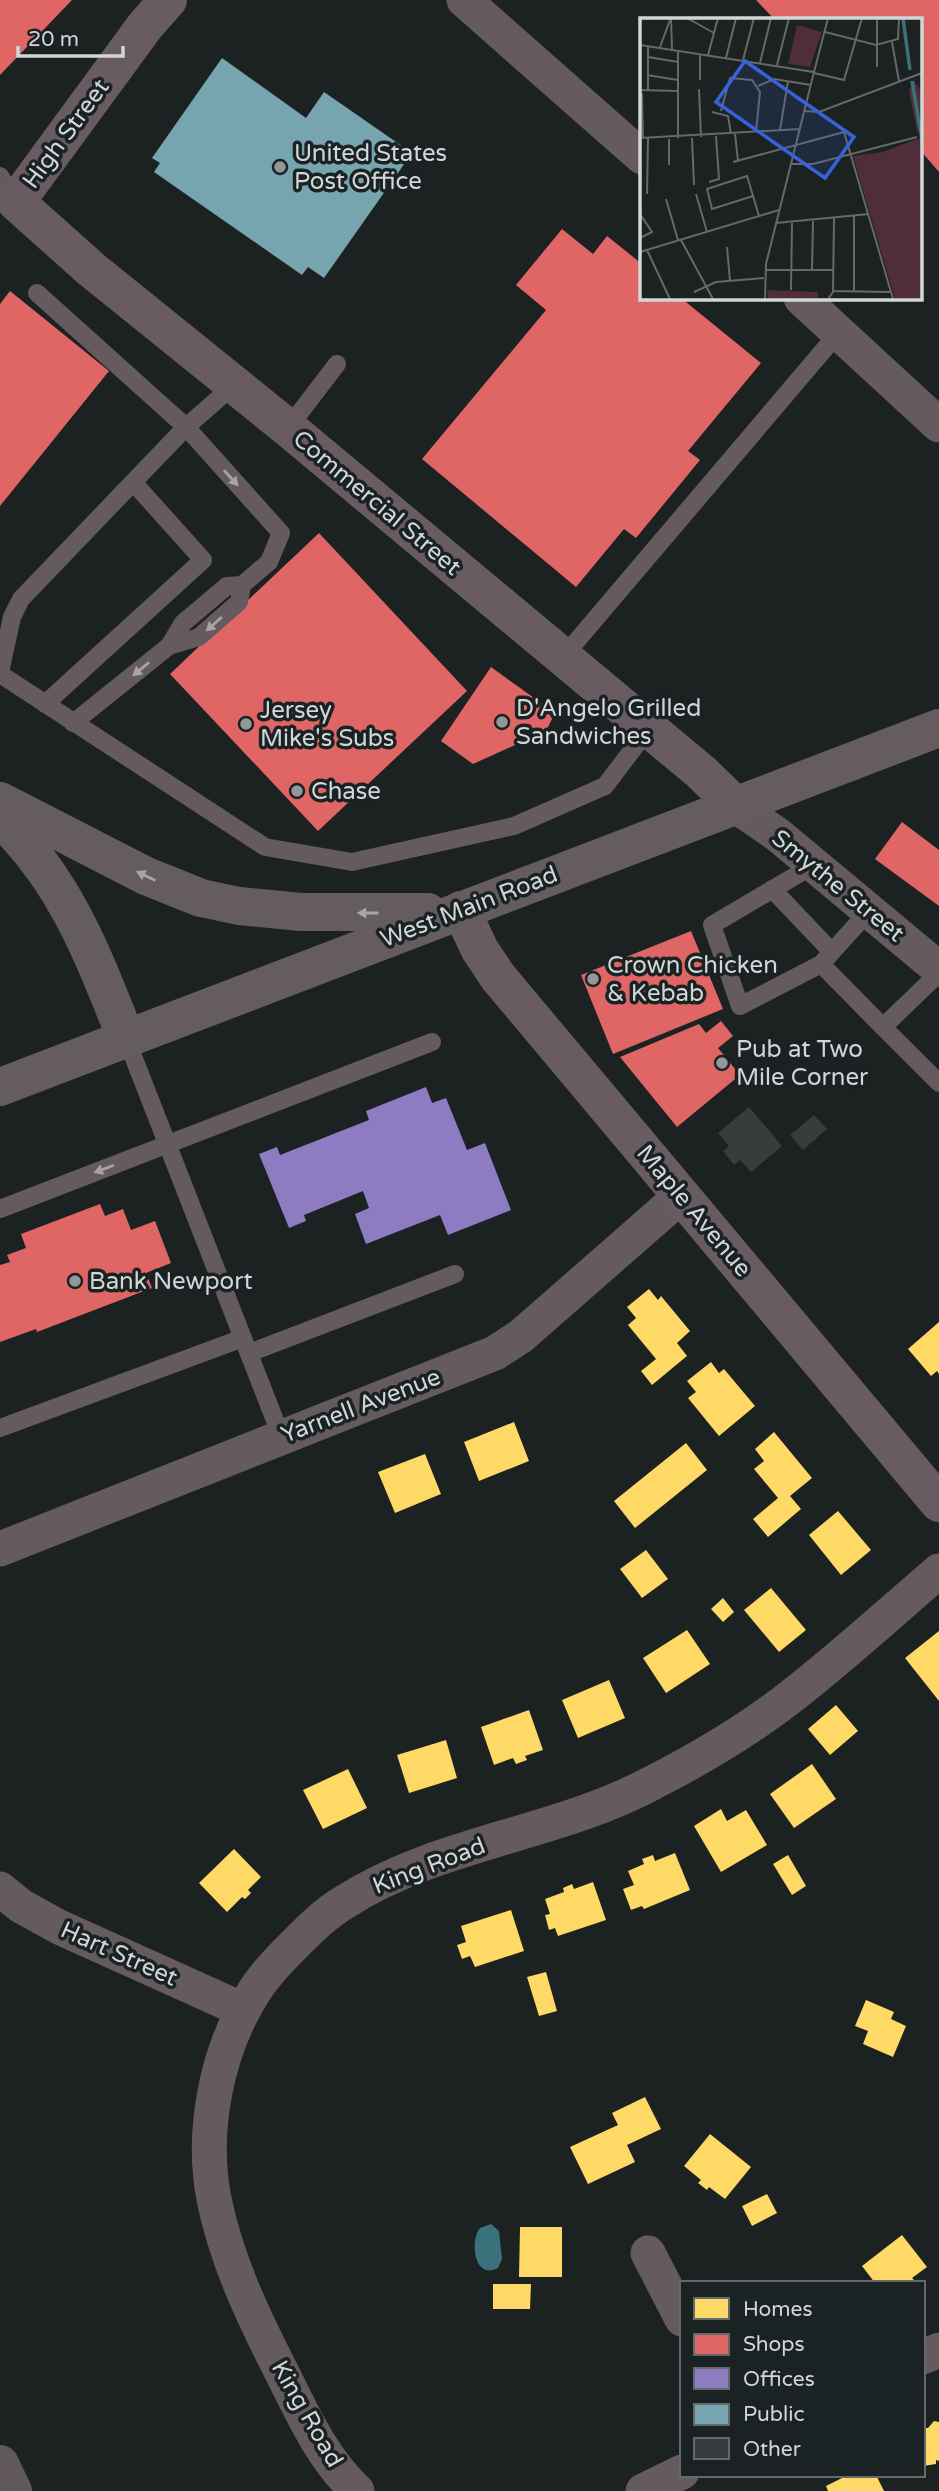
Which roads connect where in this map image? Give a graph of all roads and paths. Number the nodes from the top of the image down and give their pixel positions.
1 (168, 0) edge
2 (464, 0) edge
3 (640, 155) edge
4 (8, 189) edge
5 (37, 293) dead end
6 (802, 299) edge
7 (839, 331) junction
8 (337, 364) dead end
9 (234, 385) junction
10 (939, 425) edge
11 (186, 427) junction
12 (288, 428) junction
13 (133, 482) junction
14 (563, 657) junction
15 (0, 673) edge
16 (45, 704) junction
17 (74, 723) junction
18 (939, 728) edge
19 (649, 729) junction
20 (0, 802) edge
21 (736, 806) junction
22 (0, 818) edge
23 (812, 866) junction
24 (772, 890) junction
25 (461, 910) junction
26 (869, 911) junction
27 (827, 958) junction
28 (939, 971) edge
29 (883, 1027) junction
30 (125, 1038) junction
31 (432, 1042) dead end
32 (939, 1083) edge
33 (0, 1087) edge
34 (167, 1144) junction
35 (681, 1196) junction
36 (0, 1209) edge
37 (455, 1274) dead end
38 (246, 1346) junction
39 (0, 1428) edge
40 (281, 1436) junction
41 (939, 1503) edge
42 (0, 1549) edge
43 (939, 1571) edge
44 (0, 1889) edge
45 (243, 2010) junction
46 (648, 2253) dead end
47 (680, 2315) edge
48 (0, 2465) edge
49 (680, 2473) edge
50 (13, 2491) edge
51 (357, 2491) edge
52 (643, 2491) edge

1 - 4 street, High Street
2 - 3 street
4 - 9 street, Commercial Street
5 - 11 lane
6 - 7 street
7 - 10 street
7 - 14 lane
8 - 12 lane
9 - 11 lane
9 - 12 street, Commercial Street
11 - 13 lane
11 -> 17 lane
12 - 14 street, Commercial Street
13 - 15 lane
13 - 16 lane
14 - 19 street, Commercial Street
15 - 16 lane
16 - 17 lane
17 - 19 lane
18 - 21 main road, West Main Road
19 - 21 street, Commercial Street
25 -> 20 main road
21 - 23 street, Smythe Street
21 - 25 main road, West Main Road
22 - 30 main road
23 - 24 lane
23 - 26 street, Smythe Street
24 - 27 lane
24 - 27 lane
25 - 30 main road, West Main Road
25 - 35 street, Maple Avenue
26 - 27 lane
26 - 28 street, Smythe Street
27 - 29 lane
28 - 29 lane
29 - 32 lane
30 - 33 main road, West Main Road
30 - 34 lane
31 - 34 lane
34 -> 36 lane
34 - 38 lane
35 - 40 street, Yarnell Avenue
35 - 41 street, Maple Avenue
37 - 38 lane
38 - 39 lane
38 - 40 lane
40 - 42 street, Yarnell Avenue
43 - 45 street, King Road
44 - 45 street, Hart Street
45 - 51 street, King Road
46 - 47 street
48 - 50 highway
49 - 52 street

